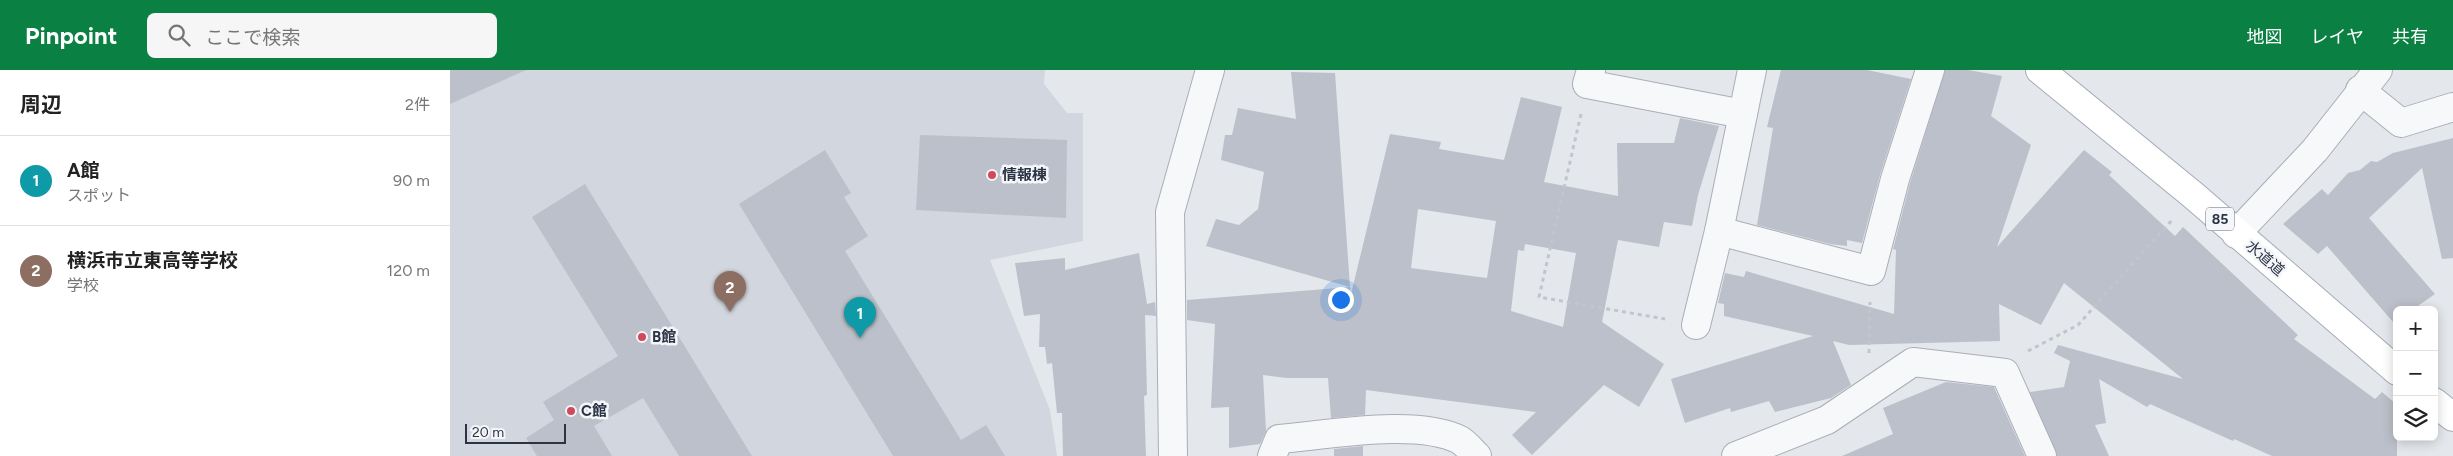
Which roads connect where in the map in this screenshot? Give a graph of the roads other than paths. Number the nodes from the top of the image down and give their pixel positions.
1 (1210, 70) edge
2 (1752, 70) edge
3 (1930, 70) edge
4 (2040, 70) edge
5 (1589, 77) edge
6 (2369, 80) edge
7 (2453, 107) edge
8 (1743, 114) junction
9 (1719, 231) junction
10 (2236, 234) junction
11 (1696, 325) road end
12 (2393, 368) edge
13 (2438, 405) edge
14 (2453, 417) edge
15 (1174, 456) edge
16 (1272, 456) edge
17 (1478, 456) edge
18 (1736, 456) edge
19 (2042, 456) edge

1 - 15 street
2 - 8 street
3 - 9 street
4 - 10 main road, 水道道 / 85
5 - 8 street
6 - 7 street
6 - 10 street
8 - 9 street
9 - 11 street
10 - 12 main road, 水道道 / 85
13 - 14 main road
16 - 17 street
18 - 19 street

